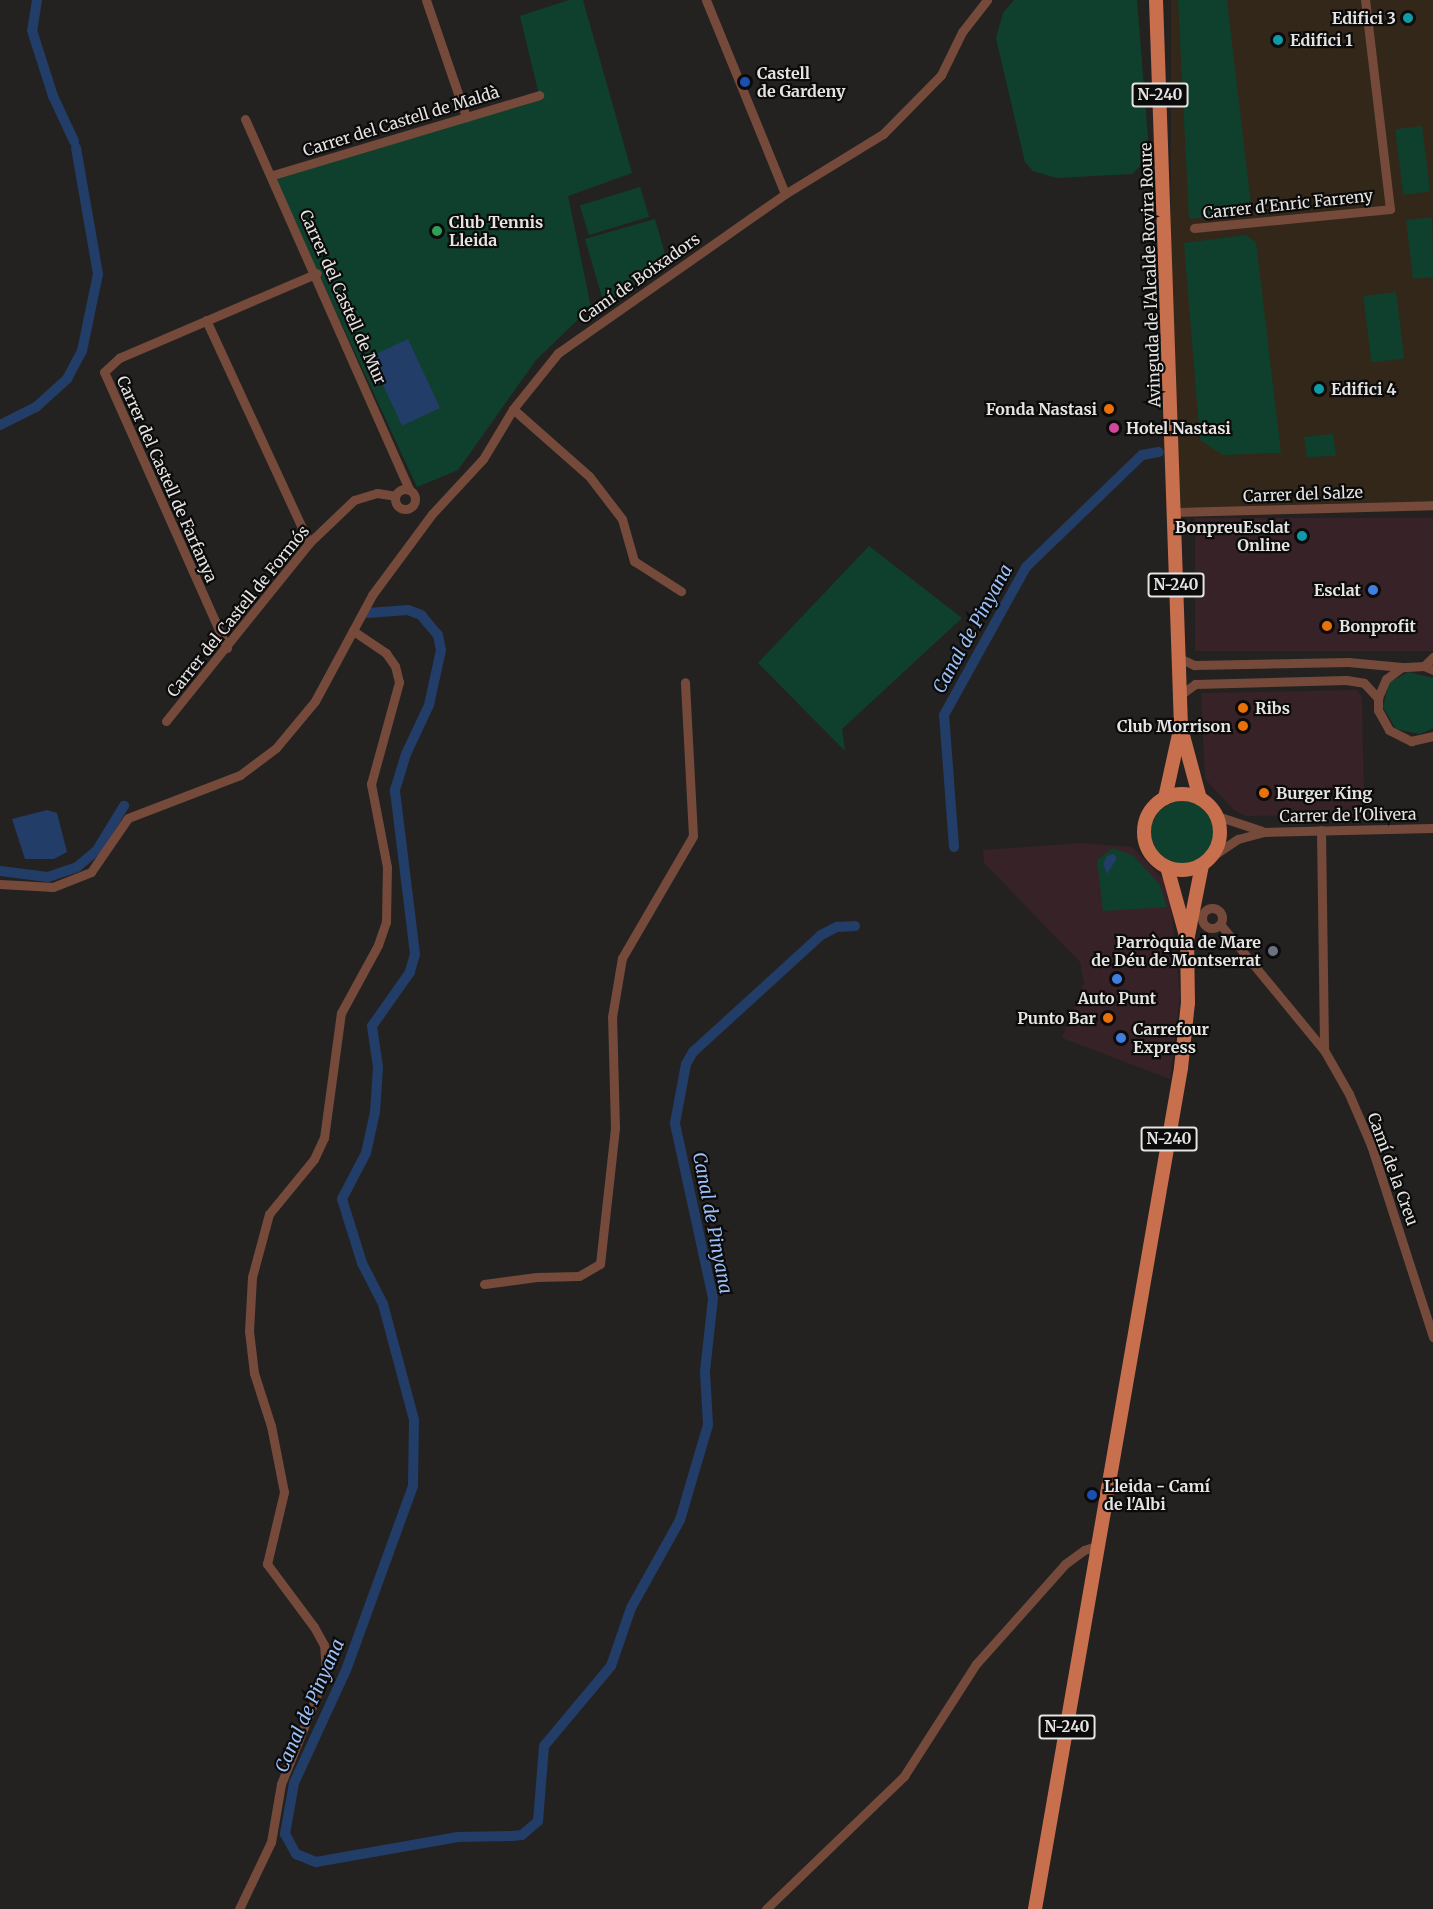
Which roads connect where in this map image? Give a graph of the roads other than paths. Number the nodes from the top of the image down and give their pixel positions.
1 (426, 0) edge
2 (706, 0) edge
3 (987, 0) edge
4 (1156, 0) edge
5 (1365, 0) edge
6 (539, 95) dead end
7 (466, 117) junction
8 (245, 119) dead end
9 (273, 175) junction
10 (785, 195) junction
11 (1194, 228) dead end
12 (317, 273) junction
13 (206, 320) junction
14 (513, 409) junction
15 (409, 489) junction
16 (395, 496) junction
17 (414, 504) junction
18 (1433, 505) edge
19 (1174, 512) junction
20 (432, 514) junction
21 (309, 543) junction
22 (681, 591) dead end
23 (353, 631) junction
24 (227, 648) junction
25 (1433, 657) edge
26 (1179, 658) junction
27 (1282, 664) junction
28 (1402, 668) junction
29 (1428, 668) edge
30 (685, 682) dead end
31 (1272, 682) junction
32 (1285, 682) junction
33 (1180, 695) junction
34 (1378, 698) junction
35 (166, 721) dead end
36 (1181, 728) junction
37 (1433, 736) edge
38 (1165, 798) junction
39 (1200, 799) junction
40 (1217, 816) junction
41 (1433, 828) edge
42 (1321, 830) junction
43 (1264, 831) junction
44 (1214, 855) junction
45 (1202, 865) junction
46 (1167, 867) junction
47 (0, 884) edge
48 (1220, 924) dead end
49 (1187, 940) junction
50 (1324, 1018) junction
51 (1305, 1026) junction
52 (1324, 1050) junction
53 (483, 1284) dead end
54 (1433, 1337) edge
55 (1099, 1545) junction
56 (239, 1909) edge
57 (766, 1909) edge
58 (1035, 1909) edge

1 - 7 street
2 - 10 street
3 - 10 street, Camí de Boixadors
4 - 19 main road, Avinguda de l'Alcalde Rovira Roure / N-240
5 - 11 street, Carrer d'Enric Farreny
6 - 7 street, Carrer del Castell de Maldà
7 - 9 street, Carrer del Castell de Maldà
8 - 9 street, Carrer del Castell de Mur
9 - 12 street, Carrer del Castell de Mur
10 - 14 street, Camí de Boixadors
12 - 13 street, Carrer del Castell de Farfanya
12 - 15 street, Carrer del Castell de Mur
13 - 21 street
13 - 24 street, Carrer del Castell de Farfanya
14 - 20 street, Camí de Boixadors
14 - 22 street
15 - 16 street
15 - 17 street
16 - 17 street
16 - 21 street, Carrer del Castell de Formós
17 - 20 street
18 - 19 street, Carrer del Salze
19 - 26 main road, Avinguda de l'Alcalde Rovira Roure / N-240
20 - 23 street, Camí de Boixadors
21 - 24 street, Carrer del Castell de Formós
23 - 47 street, Camí de Boixadors
23 - 56 street
24 - 35 street, Carrer del Castell de Formós
25 - 29 street
26 - 27 street
26 - 33 main road, Avinguda de l'Alcalde Rovira Roure / N-240
27 - 28 street
27 - 31 street
27 - 32 street
28 - 29 street
28 - 34 street
30 - 53 street
31 - 32 street
31 - 33 street
32 - 34 street
33 - 36 main road, Avinguda de l'Alcalde Rovira Roure / N-240
34 - 37 street
36 - 38 main road, N-240
36 - 39 main road, N-240
38 - 39 main road
38 - 46 main road, N-240
39 - 40 main road
40 - 43 street, Carrer de l'Olivera
40 - 44 main road
41 - 42 street, Carrer de l'Olivera
42 - 43 street, Carrer de l'Olivera
42 - 50 street, Camí de la Creu
43 - 44 street, Carrer de l'Olivera
44 - 45 main road
45 - 46 main road
45 - 49 main road, N-240
46 - 49 main road, N-240
48 - 51 street, Camí de la Creu
49 - 55 main road, N-240
50 - 51 street
50 - 52 street, Camí de la Creu
51 - 52 street, Camí de la Creu
52 - 54 street, Camí de la Creu
55 - 57 street
55 - 58 main road, N-240

